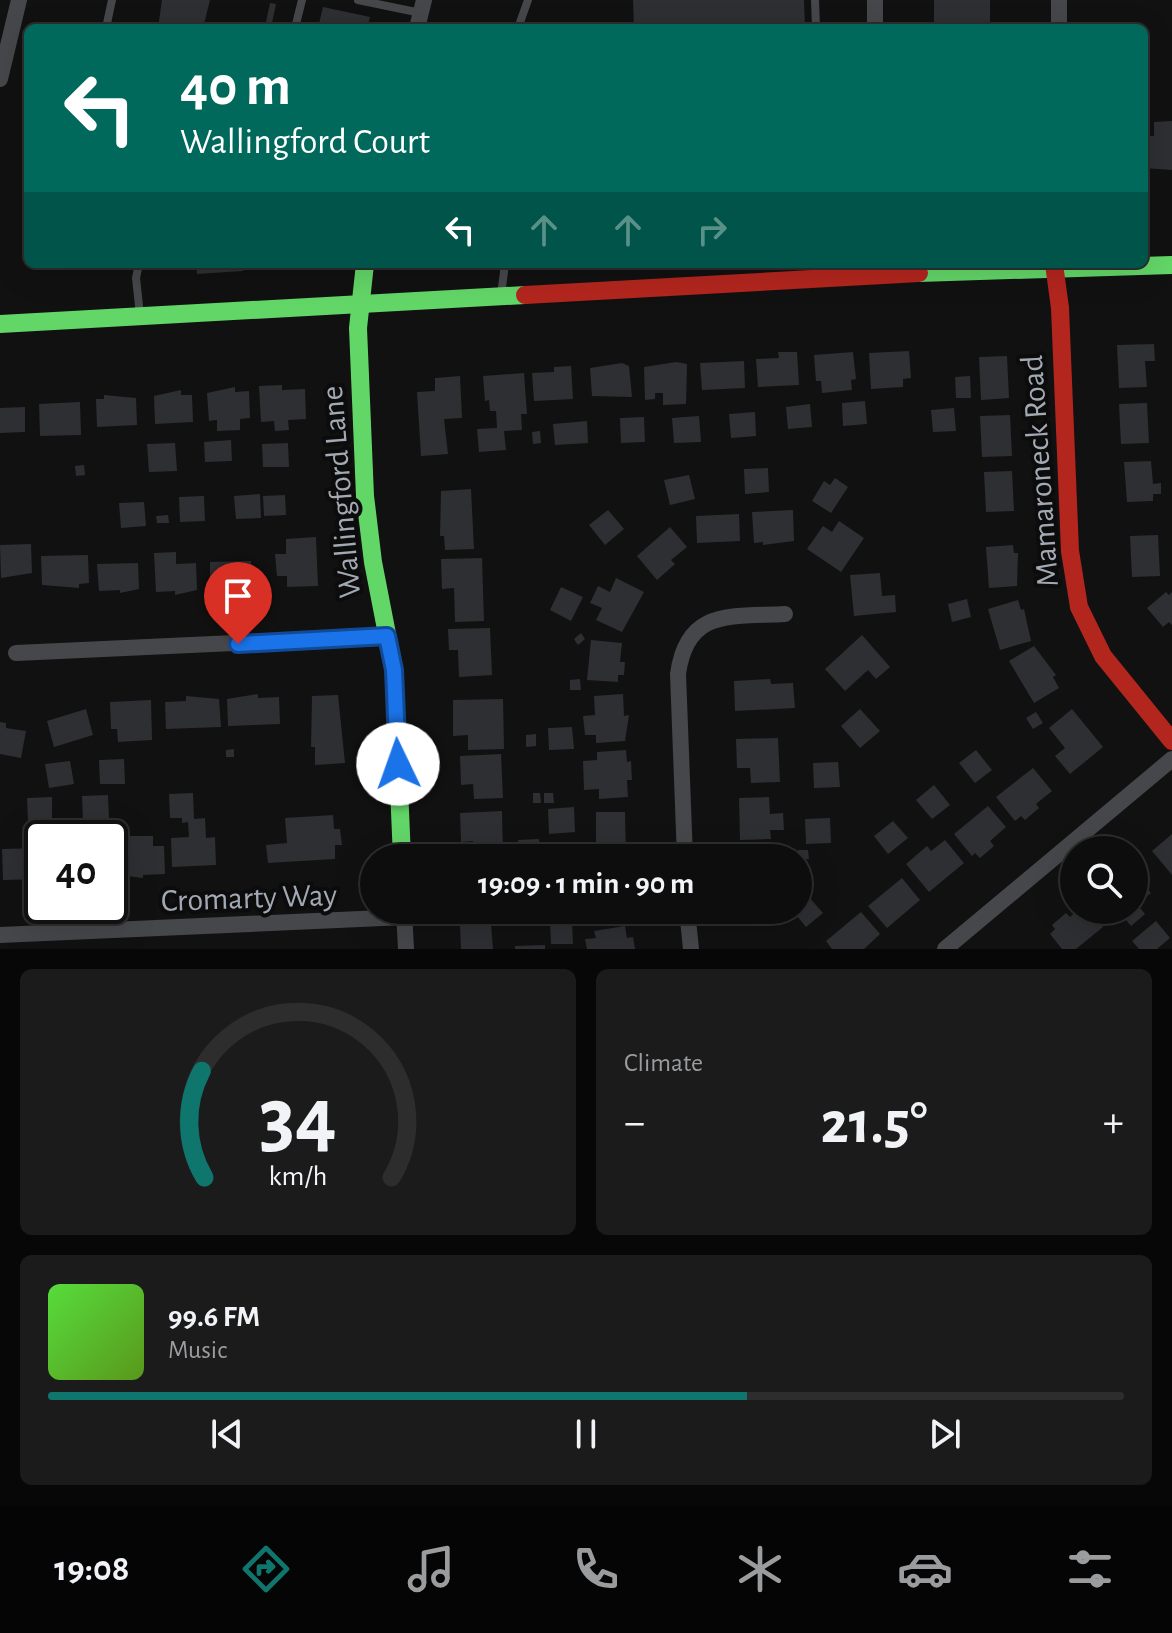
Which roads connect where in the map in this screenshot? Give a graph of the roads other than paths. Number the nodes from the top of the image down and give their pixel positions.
1 (19, 0) edge
2 (112, 0) edge
3 (302, 0) edge
4 (358, 0) edge
5 (528, 0) edge
6 (815, 0) edge
7 (875, 0) edge
8 (1059, 0) edge
9 (421, 14) edge
10 (107, 24) edge
11 (296, 24) edge
12 (519, 24) edge
13 (816, 24) edge
14 (875, 24) edge
15 (1059, 24) edge
16 (0, 79) edge
17 (1148, 265) edge
18 (1172, 265) edge
19 (138, 268) edge
20 (364, 268) edge
21 (504, 268) edge
22 (965, 268) edge
23 (1054, 268) edge
24 (876, 270) edge
25 (828, 271) edge
26 (501, 296) junction
27 (359, 305) junction
28 (141, 317) junction
29 (0, 324) edge
30 (785, 614) dead end
31 (387, 636) junction
32 (16, 653) dead end
33 (1172, 741) edge
34 (1172, 759) edge
35 (401, 844) edge
36 (684, 844) edge
37 (360, 917) edge
38 (405, 924) edge
39 (688, 924) edge
40 (0, 935) edge
41 (20, 942) edge
42 (406, 949) edge
43 (691, 949) edge
44 (945, 949) edge

1 - 16 street
2 - 10 lane
3 - 11 lane
4 - 9 lane
5 - 12 lane
6 - 13 lane
7 - 14 street
8 - 15 street
17 - 18 street
19 - 28 lane
20 - 27 street, Wallingford Lane
21 - 26 lane
22 - 24 street
23 - 33 street, Mamaroneck Road
24 - 25 street
25 - 26 street
26 - 27 street
27 - 28 street
27 - 31 street, Wallingford Lane
28 - 29 street
30 - 36 street
31 - 32 street
31 - 35 street, Wallingford Lane
34 - 44 street
37 - 41 street, Cromarty Way
38 - 42 street
39 - 43 street
40 - 41 street, Cromarty Way

